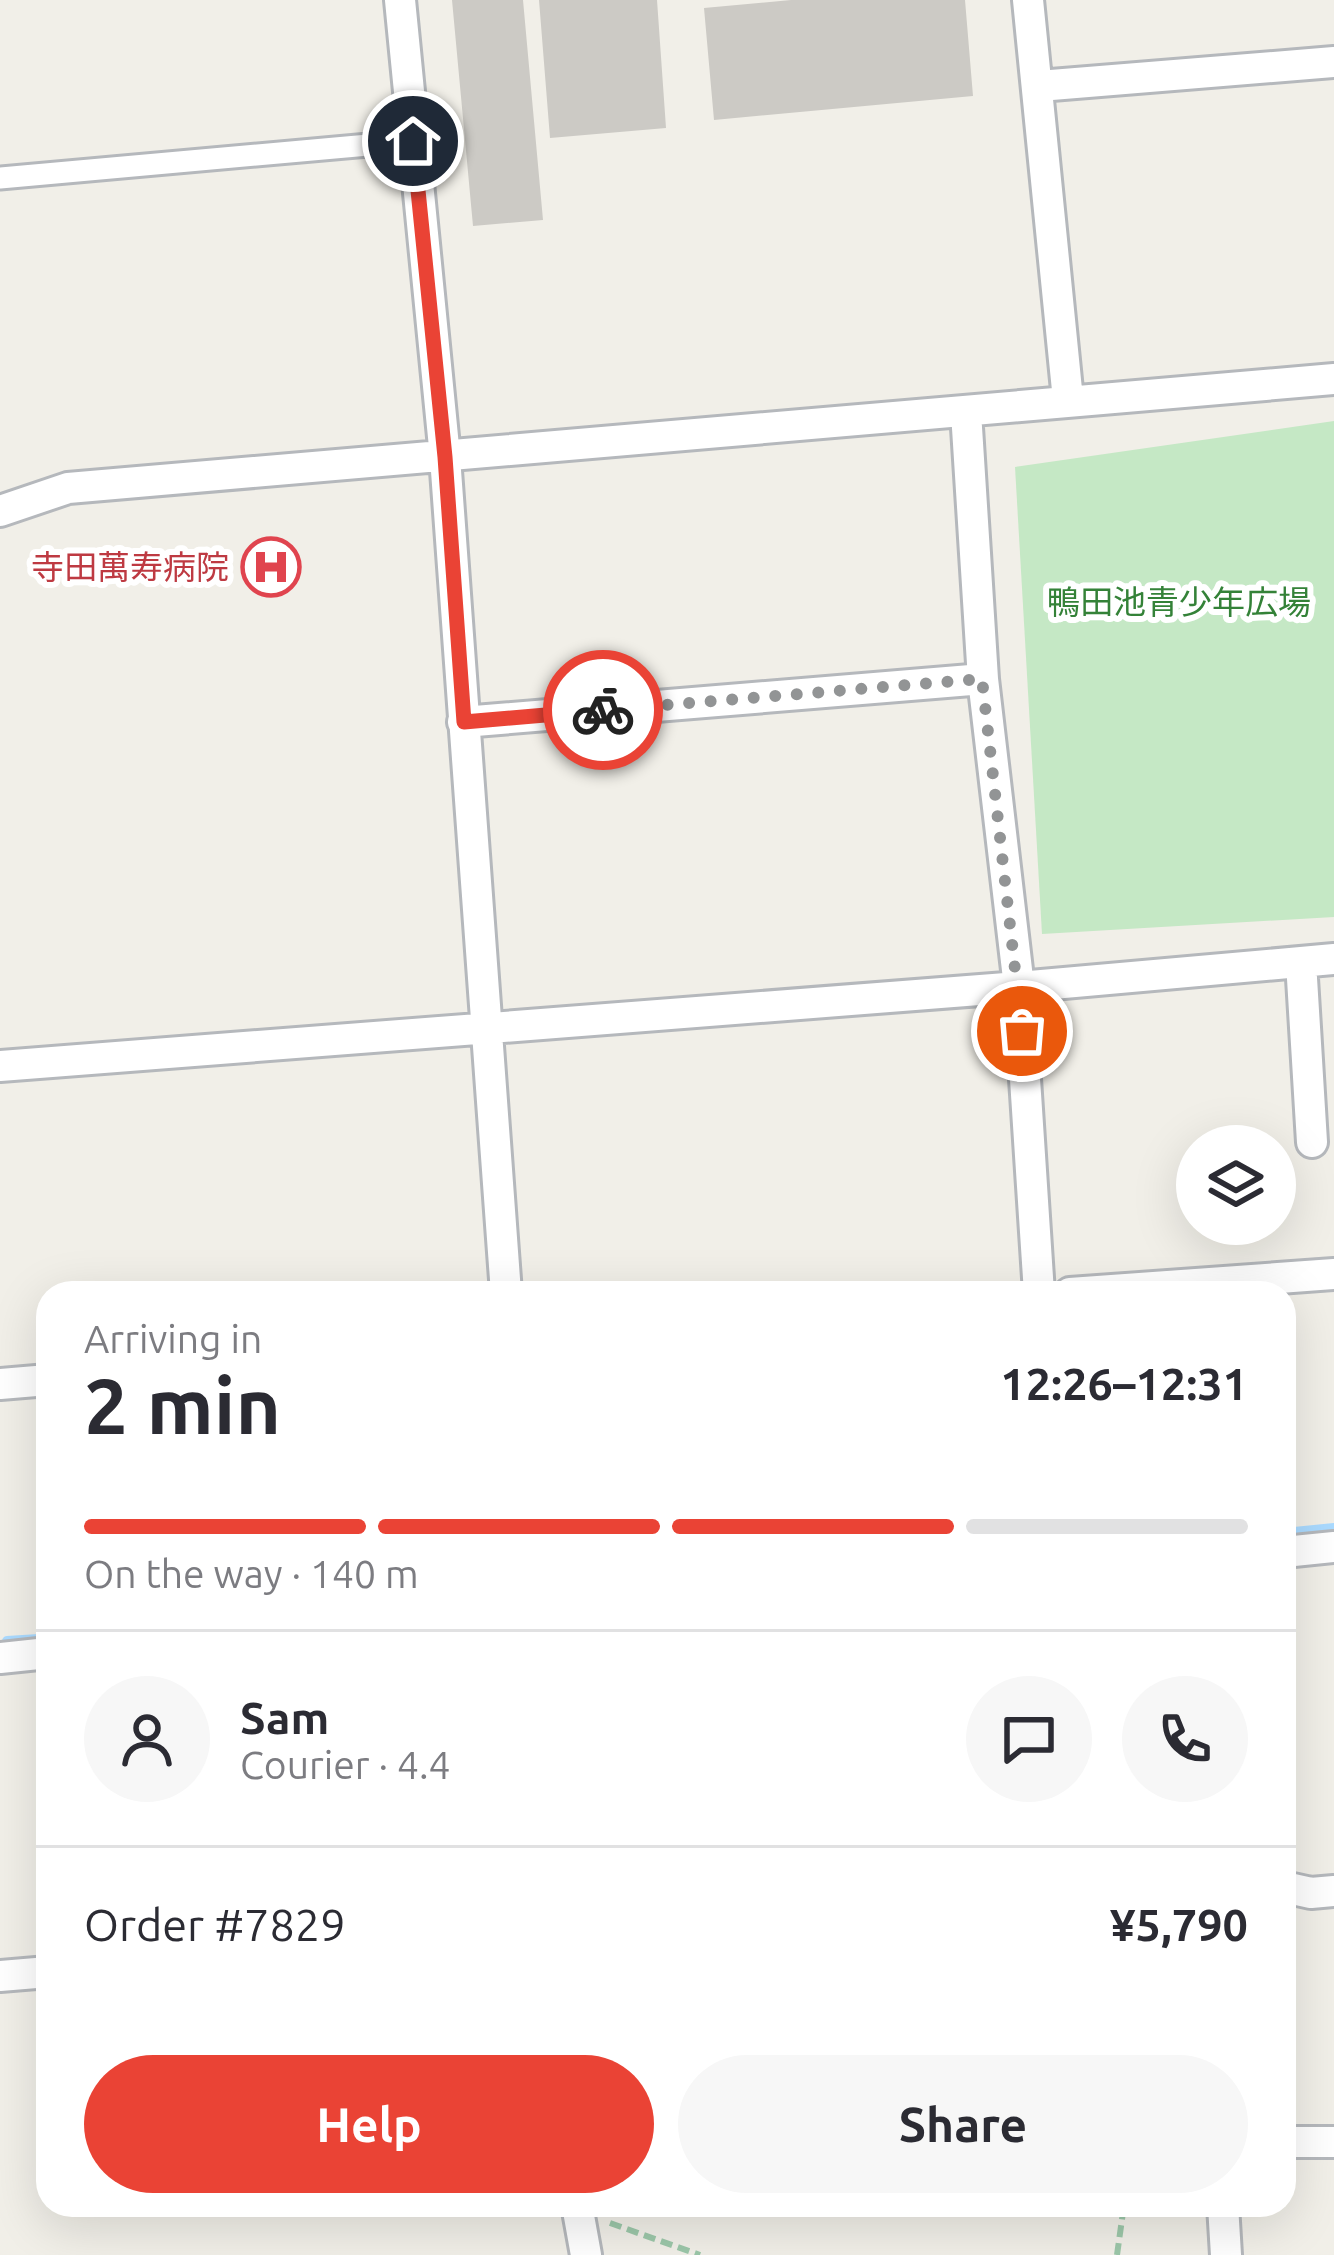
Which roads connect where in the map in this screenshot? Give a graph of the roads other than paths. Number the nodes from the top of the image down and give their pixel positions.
1 (400, 0) edge
2 (1028, 0) edge
3 (1334, 62) edge
4 (1040, 86) junction
5 (413, 141) junction
6 (0, 178) edge
7 (1334, 379) edge
8 (1068, 400) junction
9 (966, 412) junction
10 (445, 457) junction
11 (0, 511) edge
12 (982, 679) junction
13 (464, 722) junction
14 (1334, 958) edge
15 (1301, 962) junction
16 (1019, 987) junction
17 (485, 1029) junction
18 (0, 1066) edge
19 (1312, 1142) dead end
20 (1334, 1274) edge
21 (505, 1281) edge
22 (1039, 1281) edge
23 (1237, 1281) edge
24 (36, 1381) edge
25 (0, 1384) edge
26 (1334, 1547) edge
27 (1296, 1551) edge
28 (36, 1654) edge
29 (0, 1658) edge
30 (1296, 1890) edge
31 (1334, 1891) edge
32 (36, 1973) edge
33 (0, 1976) edge
34 (1296, 2142) edge
35 (1334, 2142) edge
36 (579, 2217) edge
37 (1224, 2217) edge
38 (586, 2255) edge
39 (1226, 2255) edge

1 - 5 street
2 - 4 street
3 - 4 street
4 - 8 street
5 - 6 street
5 - 10 street
7 - 8 street
8 - 9 street
9 - 10 street
9 - 12 street
10 - 11 street
10 - 13 street
12 - 13 street
12 - 16 street
13 - 17 street
14 - 15 street
15 - 16 street
15 - 19 street
16 - 17 street
16 - 22 street
17 - 18 street
17 - 21 street
20 - 23 street
24 - 25 street
26 - 27 street
28 - 29 street
30 - 31 street
32 - 33 street
34 - 35 street
36 - 38 street
37 - 39 street

